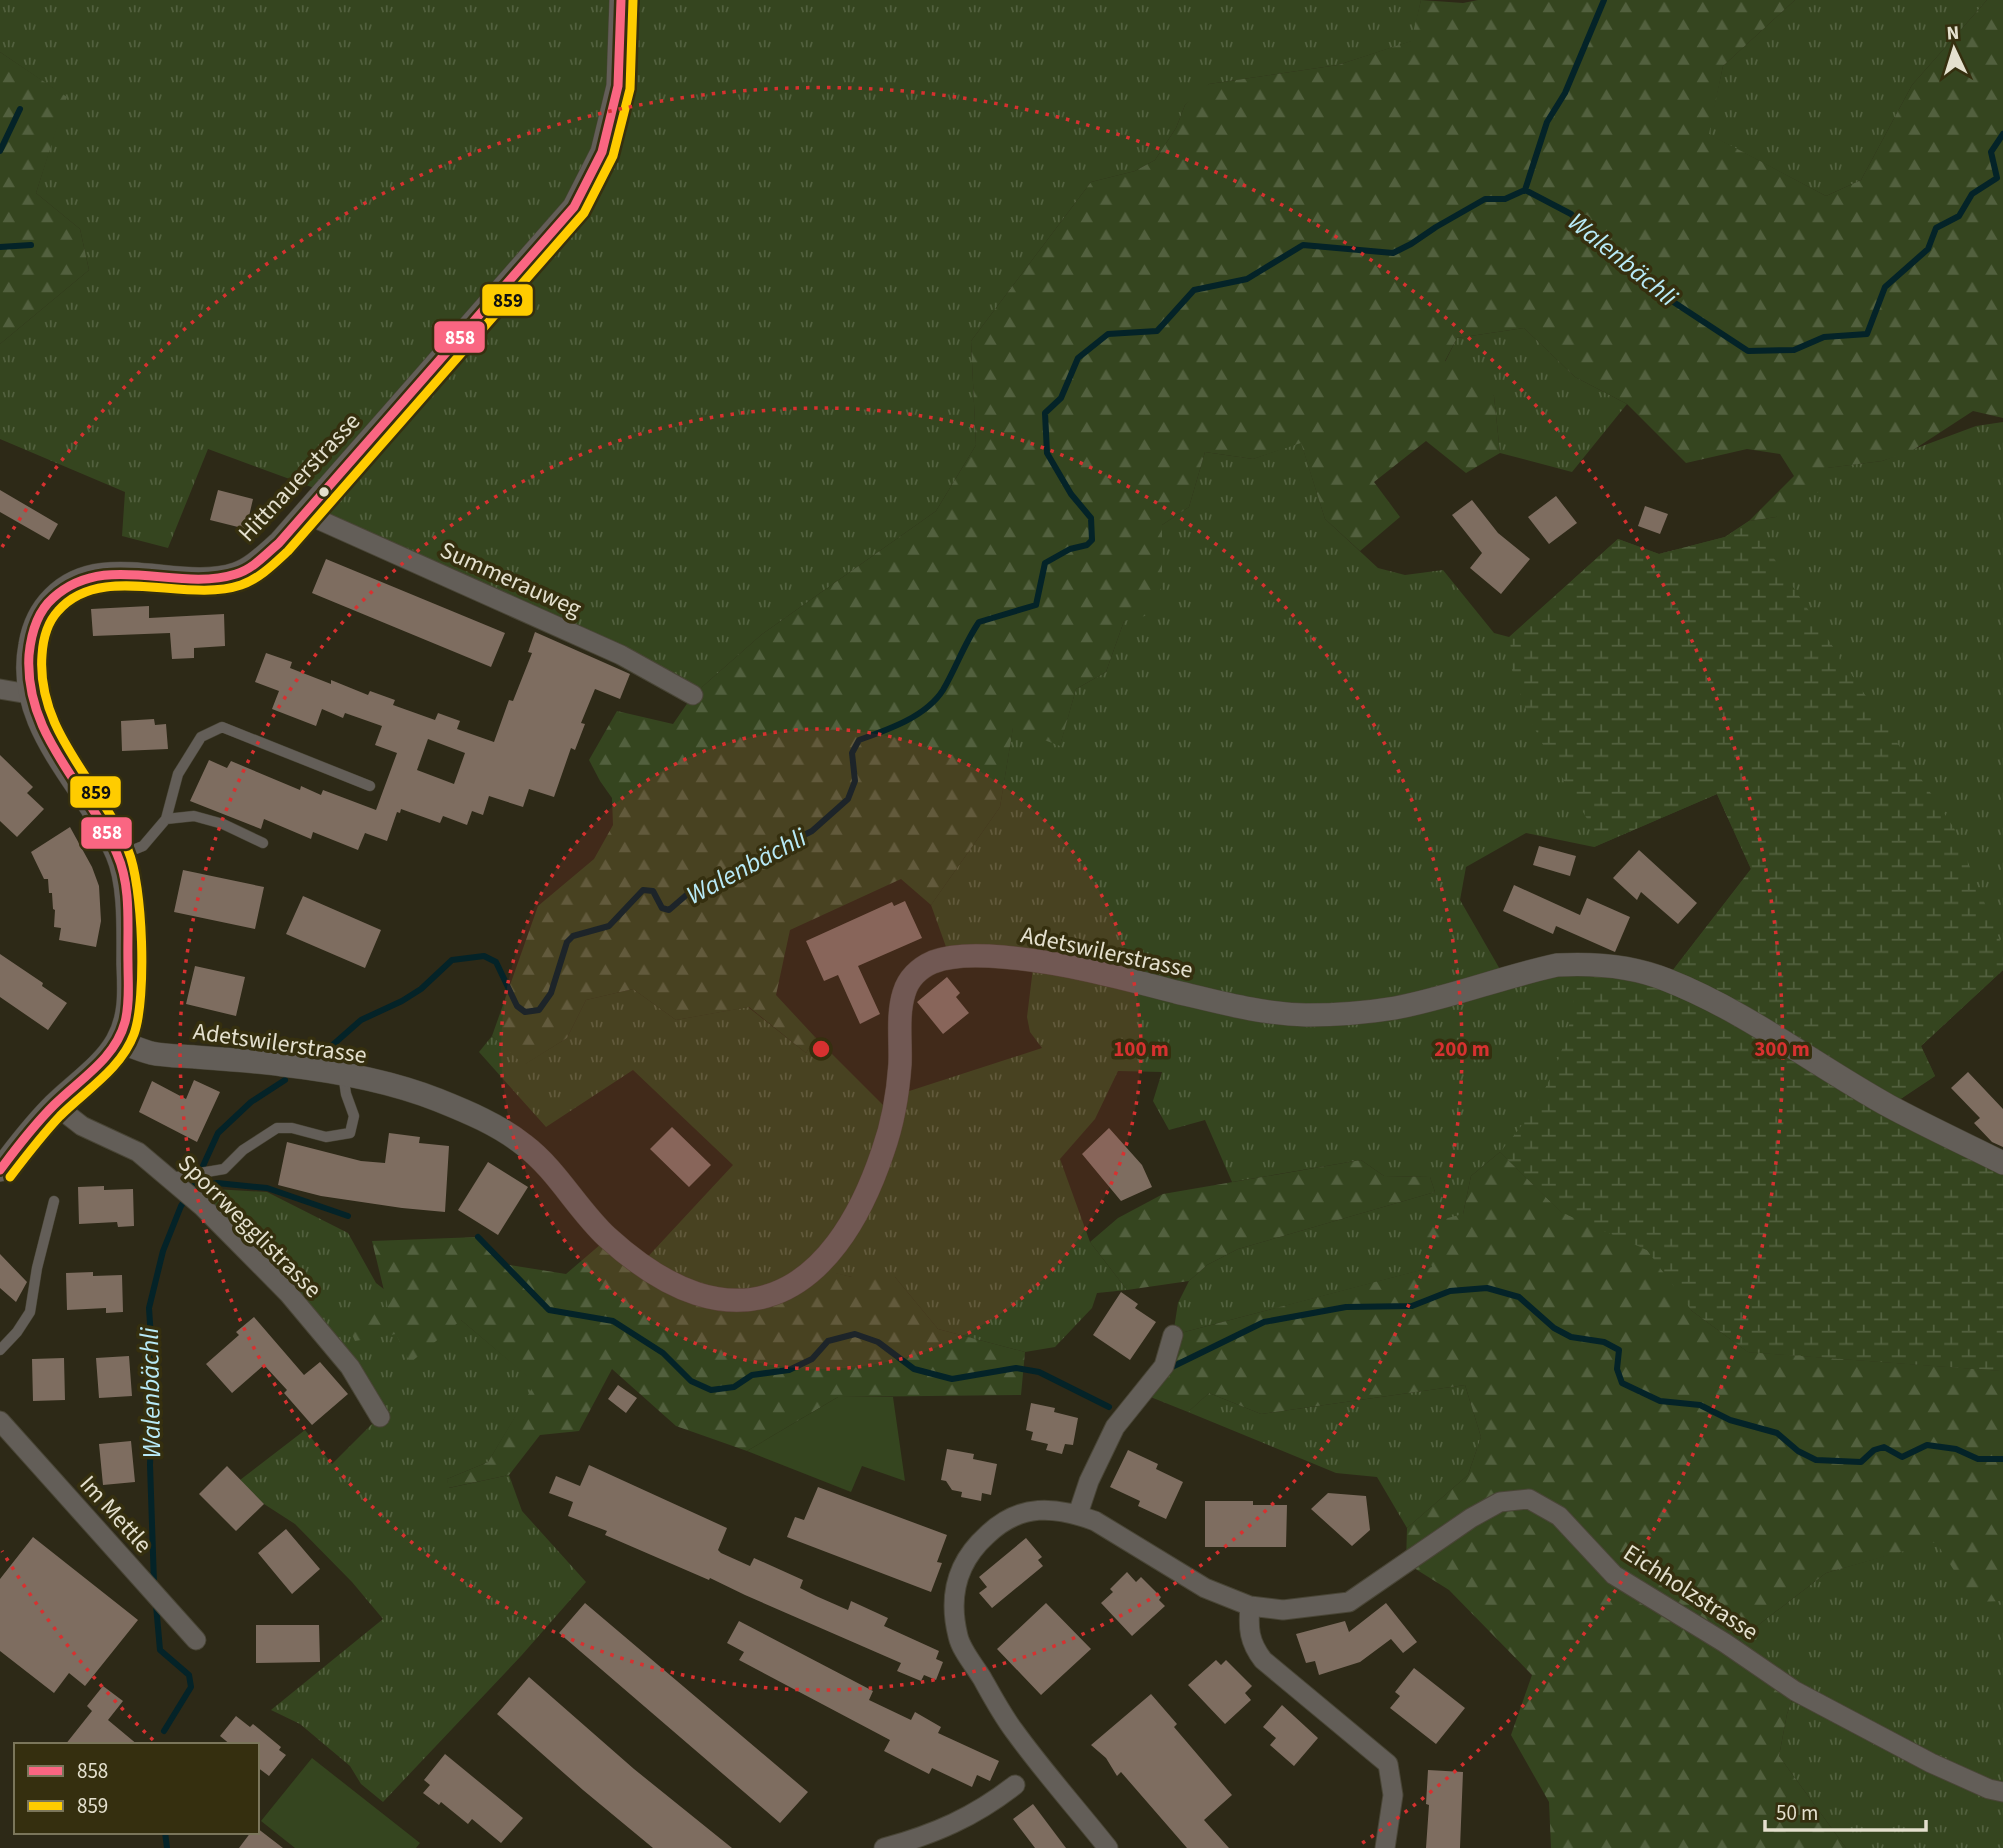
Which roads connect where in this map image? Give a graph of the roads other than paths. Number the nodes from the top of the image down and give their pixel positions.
1 (621, 0) edge
2 (306, 514) junction
3 (0, 689) edge
4 (29, 694) junction
5 (693, 695) dead end
6 (370, 786) dead end
7 (166, 819) junction
8 (263, 843) dead end
9 (118, 856) junction
10 (118, 1041) junction
11 (343, 1074) junction
12 (55, 1105) junction
13 (2003, 1163) edge
14 (0, 1170) edge
15 (182, 1189) junction
16 (54, 1201) dead end
17 (1173, 1335) dead end
18 (0, 1350) edge
19 (380, 1417) dead end
20 (0, 1421) edge
21 (1078, 1514) junction
22 (1250, 1606) junction
23 (197, 1640) dead end
24 (1016, 1785) dead end
25 (2003, 1792) edge
26 (884, 1848) edge
27 (1108, 1848) edge
28 (1385, 1848) edge

1 - 2 street, Hittnauerstrasse
2 - 4 street, Hittnauerstrasse
2 - 5 street, Summerauweg
3 - 4 street
4 - 9 street, Hittnauerstrasse
6 - 7 lane
7 - 8 lane
7 - 9 lane
9 - 10 street, Hittnauerstrasse
10 - 11 street, Adetswilerstrasse
10 - 12 street, Hittnauerstrasse
11 - 13 street, Adetswilerstrasse
11 - 15 lane
12 - 14 street, Hittnauerstrasse
12 - 15 street, Sporrwegglistrasse
15 - 19 street, Sporrwegglistrasse
16 - 18 lane
17 - 21 street
20 - 23 street, Im Mettle
21 - 22 street, Eichholzstrasse
21 - 27 street
22 - 25 street, Eichholzstrasse
22 - 28 street
24 - 26 street

